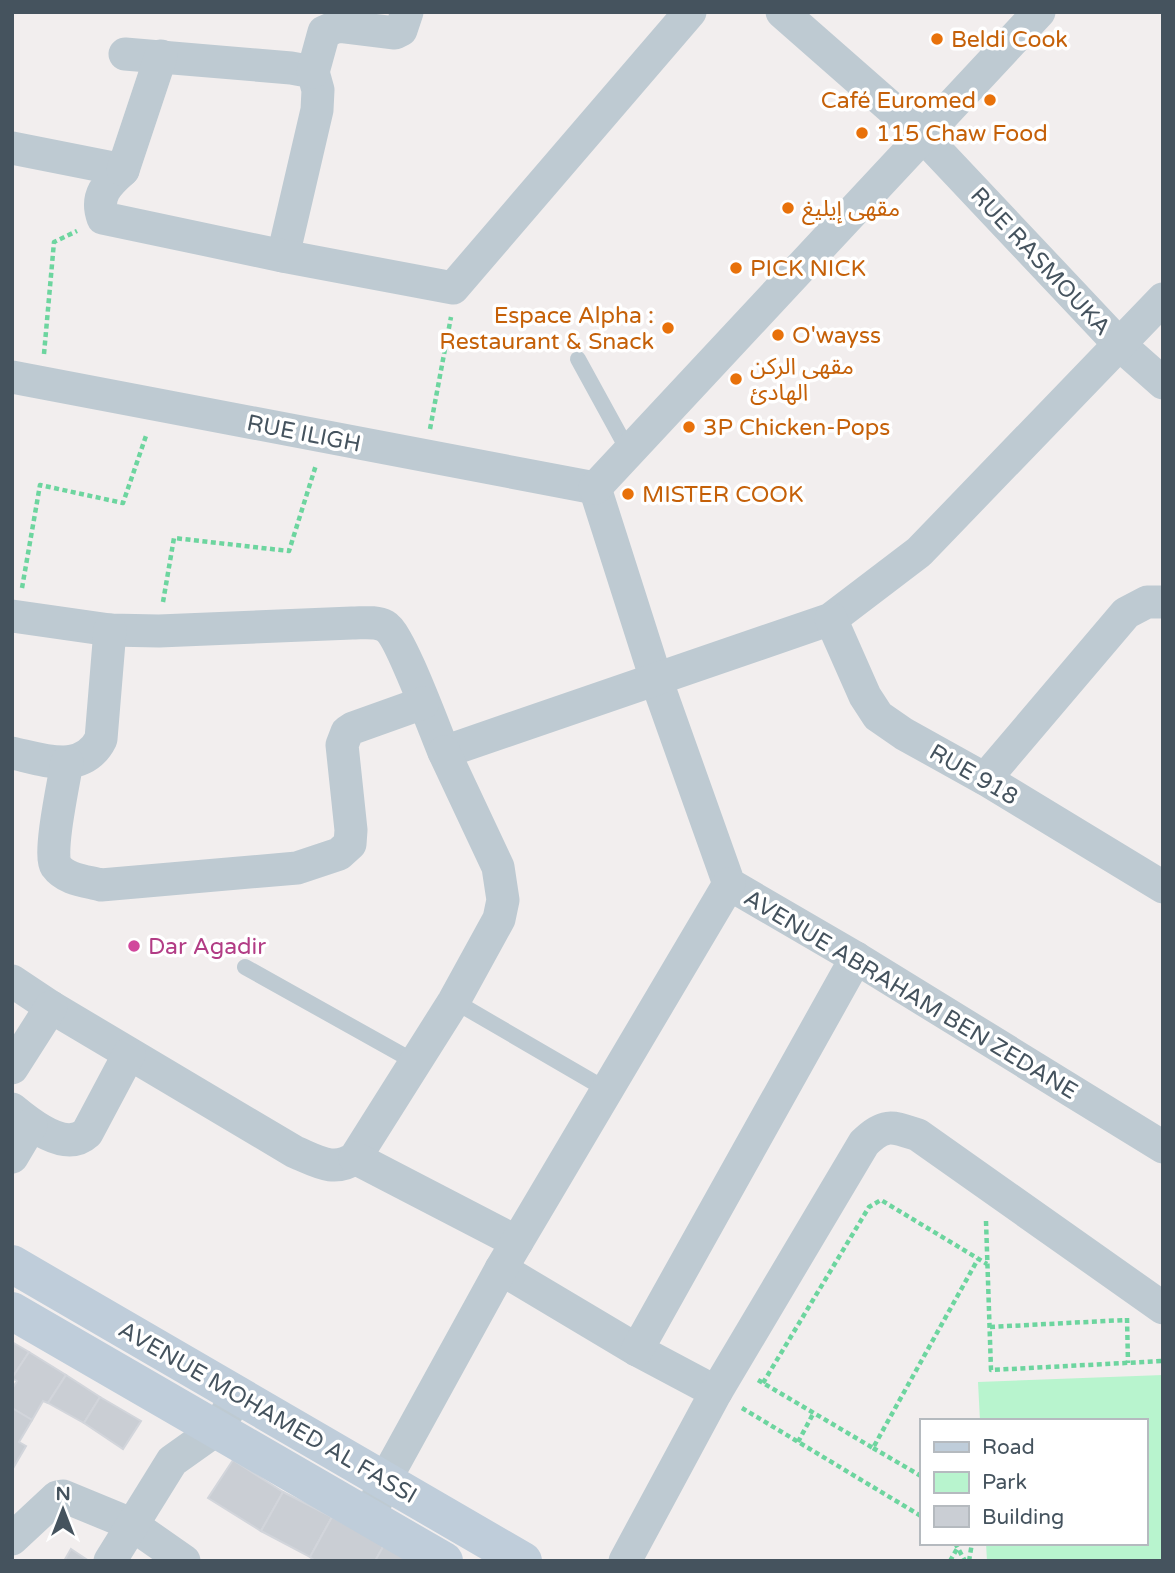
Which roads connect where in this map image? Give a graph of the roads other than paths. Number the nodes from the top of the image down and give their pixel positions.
1 (407, 12) edge
2 (690, 12) edge
3 (782, 12) edge
4 (1039, 12) edge
5 (125, 54) dead end
6 (161, 56) junction
7 (313, 72) junction
8 (922, 135) junction
9 (12, 148) edge
10 (123, 170) junction
11 (283, 256) junction
12 (1163, 299) edge
13 (1120, 345) junction
14 (578, 359) dead end
15 (27, 380) edge
16 (1163, 383) edge
17 (629, 452) junction
18 (595, 488) junction
19 (1163, 602) edge
20 (15, 616) edge
21 (831, 619) junction
22 (110, 630) junction
23 (656, 679) junction
24 (423, 703) junction
25 (444, 752) junction
26 (12, 754) edge
27 (67, 762) junction
28 (985, 779) junction
29 (729, 884) junction
30 (1163, 887) edge
31 (856, 958) junction
32 (245, 967) dead end
33 (12, 981) edge
34 (454, 1001) junction
35 (51, 1007) junction
36 (129, 1054) junction
37 (415, 1062) junction
38 (12, 1068) edge
39 (607, 1090) junction
40 (22, 1117) edge
41 (1163, 1147) edge
42 (12, 1157) edge
43 (355, 1158) junction
44 (509, 1255) junction
45 (12, 1264) edge
46 (12, 1311) edge
47 (1151, 1313) edge
48 (637, 1350) junction
49 (725, 1378) junction
50 (238, 1394) junction
51 (217, 1429) junction
52 (385, 1480) junction
53 (369, 1518) junction
54 (131, 1524) junction
55 (12, 1539) edge
56 (110, 1561) edge
57 (184, 1561) edge
58 (444, 1561) edge
59 (523, 1561) edge
60 (625, 1561) edge

1 - 7 street
2 - 11 street
3 - 8 street, RUE RASMOUKA
4 - 8 street
5 - 6 street
6 - 7 street
6 - 10 street
7 - 11 street
8 - 13 street, RUE RASMOUKA
8 - 17 street
9 - 10 street
10 - 11 street
12 - 13 street
13 - 16 street, RUE RASMOUKA
13 - 21 street
14 - 17 lane
15 - 18 street, RUE ILIGH
17 - 18 street
18 - 23 street, AVENUE ABRAHAM BEN ZEDANE
19 - 28 street
20 - 22 street
21 - 23 street
21 - 28 street, RUE 918
22 - 24 street
22 - 27 street
23 - 25 street
23 - 29 street, AVENUE ABRAHAM BEN ZEDANE
24 - 25 street
24 - 27 street
25 - 34 street
26 - 27 street
28 - 30 street, RUE 918
29 - 31 street, AVENUE ABRAHAM BEN ZEDANE
29 - 39 street
31 - 41 street, AVENUE ABRAHAM BEN ZEDANE
31 - 48 street
32 - 37 lane
33 - 35 street
34 - 37 street
34 - 39 lane
35 - 36 street
35 - 38 street
36 - 40 street
36 - 43 street
37 - 43 street
39 - 44 street
40 - 42 street
43 - 44 street
44 - 48 street
44 - 52 street
45 - 50 street, AVENUE MOHAMED AL FASSI
46 - 51 street, AVENUE MOHAMED AL FASSI
47 - 49 street
48 - 49 street
49 - 60 street
50 - 51 street
50 - 52 street, AVENUE MOHAMED AL FASSI
51 - 53 street, AVENUE MOHAMED AL FASSI
51 - 54 street
52 - 53 street
52 - 59 street, AVENUE MOHAMED AL FASSI
53 - 58 street, AVENUE MOHAMED AL FASSI
54 - 55 street
54 - 56 street
54 - 57 street

